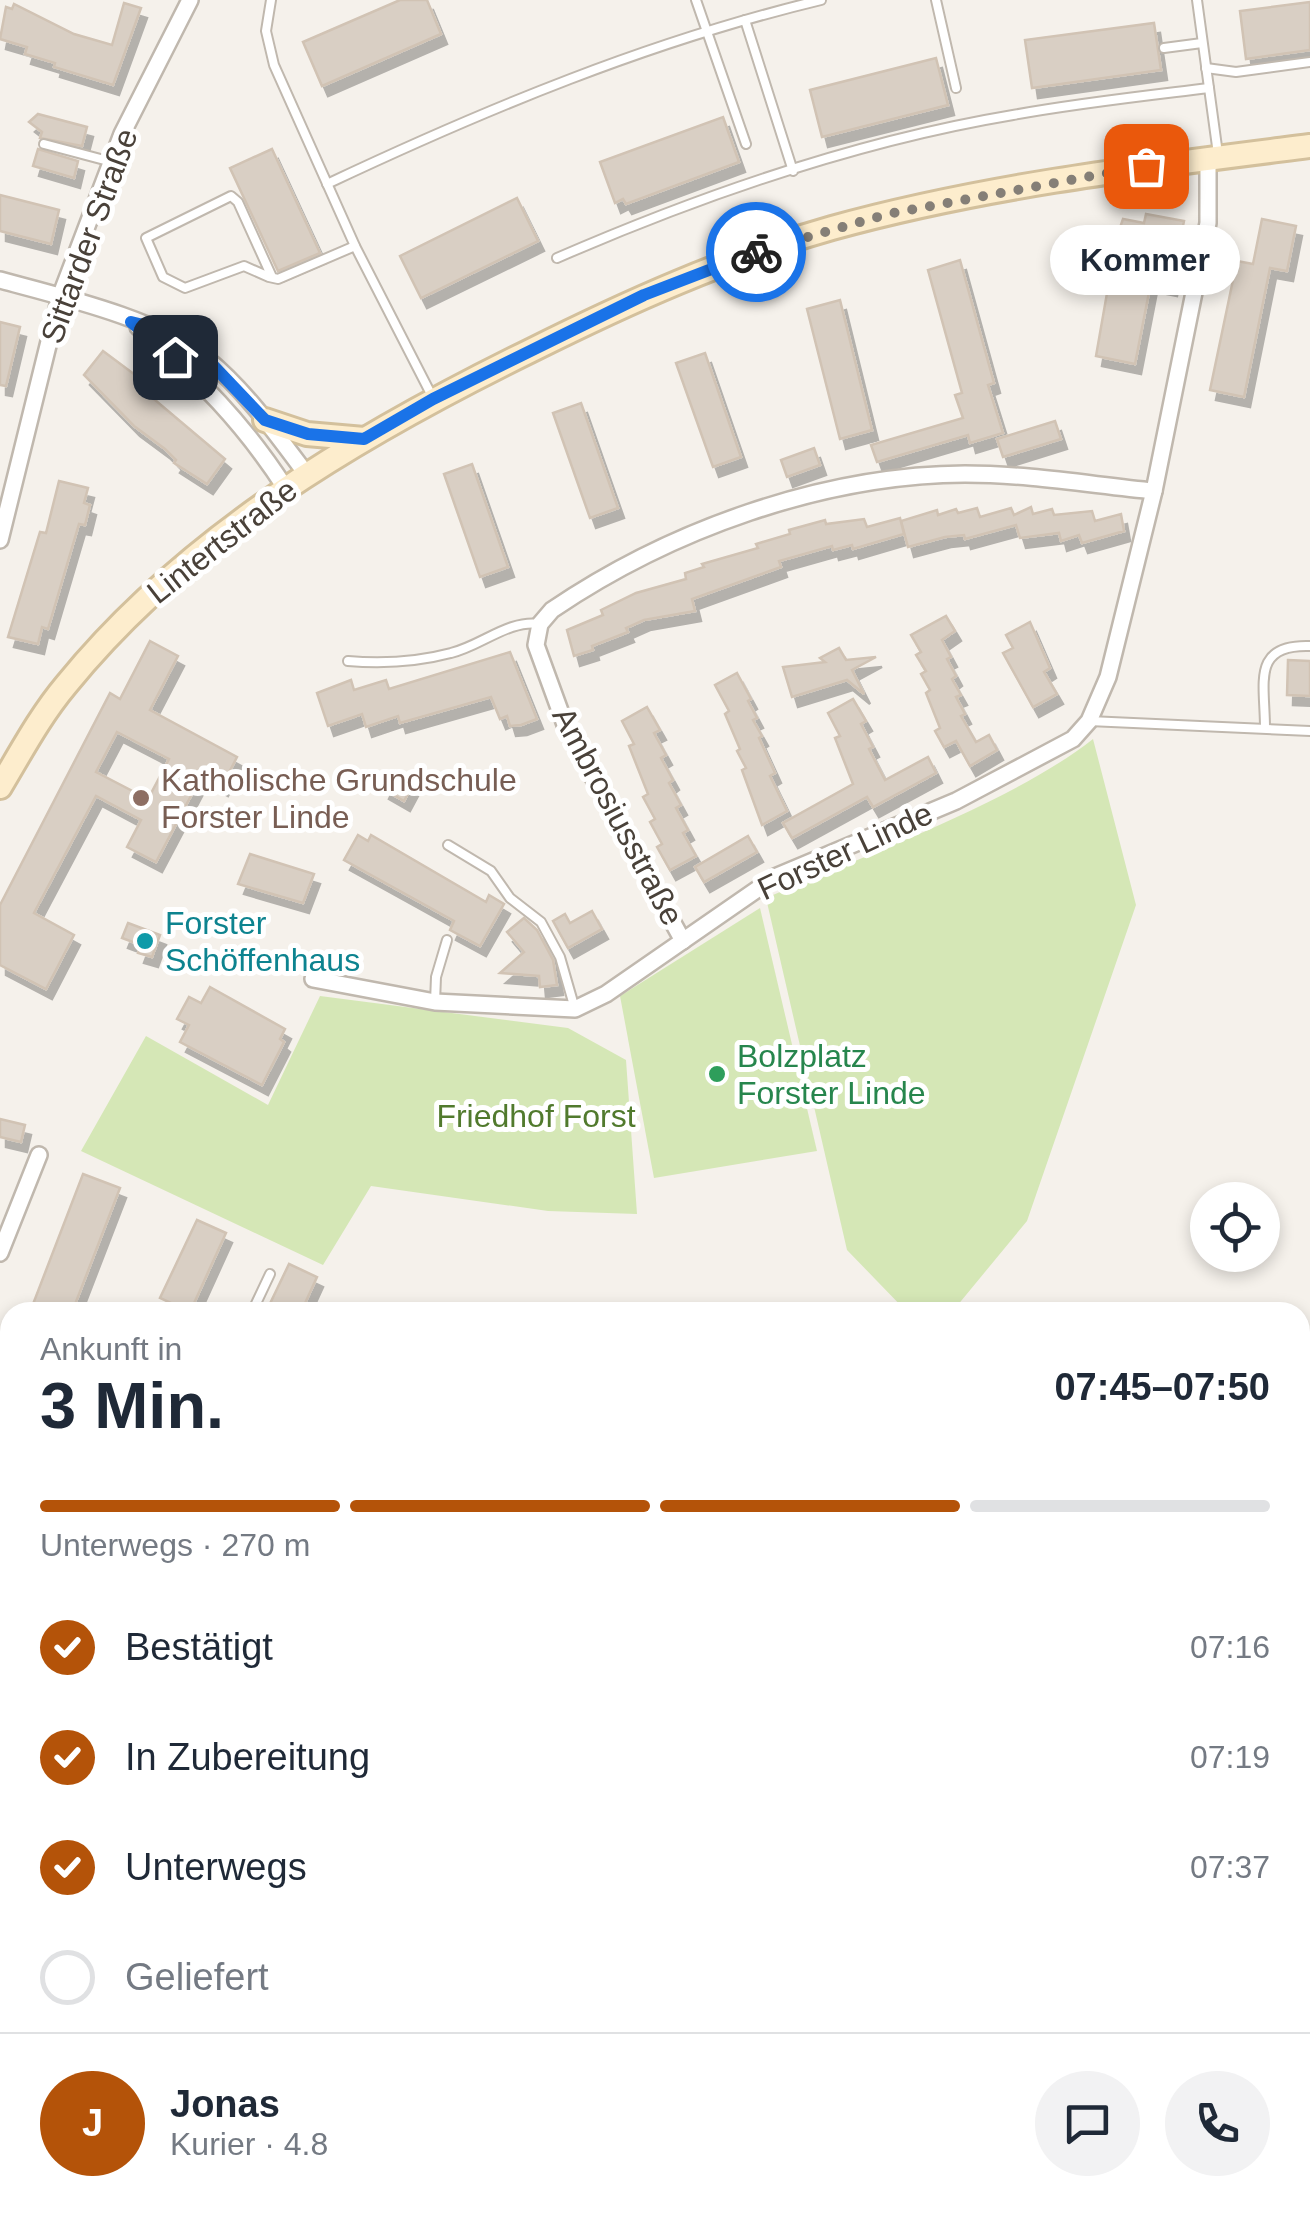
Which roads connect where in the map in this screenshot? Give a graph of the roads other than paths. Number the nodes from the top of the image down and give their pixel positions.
1 (190, 0) edge
2 (271, 0) edge
3 (696, 0) edge
4 (820, 0) edge
5 (936, 0) edge
6 (1196, 0) edge
7 (745, 20) junction
8 (706, 32) junction
9 (1202, 43) junction
10 (1164, 48) dead end
11 (1310, 62) edge
12 (1206, 68) junction
13 (956, 88) dead end
14 (1209, 88) junction
15 (44, 144) dead end
16 (746, 144) dead end
17 (1310, 146) edge
18 (1213, 158) junction
19 (112, 162) junction
20 (792, 171) junction
21 (328, 184) junction
22 (356, 246) junction
23 (557, 258) dead end
24 (272, 278) junction
25 (0, 280) edge
26 (60, 297) junction
27 (131, 322) junction
28 (433, 399) junction
29 (265, 420) junction
30 (364, 439) junction
31 (307, 475) junction
32 (286, 490) junction
33 (1154, 490) junction
34 (0, 540) edge
35 (540, 624) junction
36 (1310, 646) edge
37 (348, 662) dead end
38 (1089, 721) junction
39 (1265, 728) junction
40 (1310, 731) edge
41 (0, 787) edge
42 (448, 845) dead end
43 (447, 940) dead end
44 (684, 940) junction
45 (314, 979) dead end
46 (435, 1002) junction
47 (575, 1009) junction
48 (39, 1156) dead end
49 (0, 1253) edge
50 (270, 1274) dead end
51 (257, 1302) edge

1 - 19 street, Sittarder Straße
2 - 21 lane
3 - 8 lane
4 - 7 lane
5 - 13 lane
6 - 9 lane
7 - 8 lane
7 - 20 lane
8 - 16 lane
8 - 21 lane
9 - 10 lane
9 - 12 lane
11 - 12 lane
12 - 14 lane
14 - 18 lane
14 - 20 lane
15 - 19 lane
17 - 18 main road, Lintertstraße
18 - 28 main road, Lintertstraße
18 - 33 street, Forster Linde
19 - 26 street, Sittarder Straße
20 - 23 lane
21 - 22 lane
22 - 24 lane
22 - 28 lane
24 - 24 lane
25 - 26 street
26 - 27 street
26 - 34 street, Sittarder Straße
27 - 29 street
27 - 32 street
28 - 30 main road, Lintertstraße
29 - 30 main road
29 - 31 street
30 - 31 main road, Lintertstraße
31 - 32 main road, Lintertstraße
32 - 41 main road, Lintertstraße
33 - 35 street
33 - 38 street, Forster Linde
35 - 37 lane
35 - 44 street, Ambrosiusstraße
36 - 39 lane
38 - 39 lane
38 - 44 street, Forster Linde
39 - 40 lane
42 - 47 lane
43 - 46 lane
44 - 47 street, Forster Linde
45 - 46 street
46 - 47 street
48 - 49 street
50 - 51 lane

